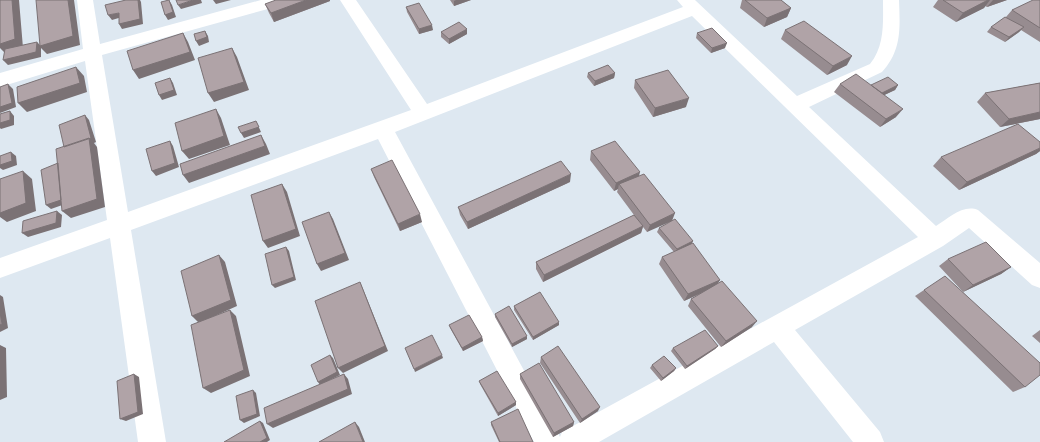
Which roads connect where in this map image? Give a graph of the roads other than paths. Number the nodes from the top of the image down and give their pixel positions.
1 (85, 0) edge
2 (280, 0) edge
3 (348, 0) edge
4 (891, 0) edge
5 (690, 5) edge
6 (93, 52) junction
7 (0, 80) edge
8 (795, 105) junction
9 (423, 113) junction
10 (383, 129) junction
11 (119, 226) junction
12 (935, 239) junction
13 (0, 268) edge
14 (1040, 278) edge
15 (778, 328) junction
16 (152, 442) edge
17 (549, 442) edge
18 (572, 442) edge
19 (870, 442) edge

1 - 6 street
2 - 6 street
3 - 9 street
4 - 8 street
5 - 8 street
5 - 9 street
6 - 7 street
6 - 11 street
8 - 12 street
9 - 10 street
10 - 11 street
10 - 17 street
11 - 13 street
11 - 16 street
12 - 14 street
12 - 15 street
15 - 18 street
15 - 19 street

